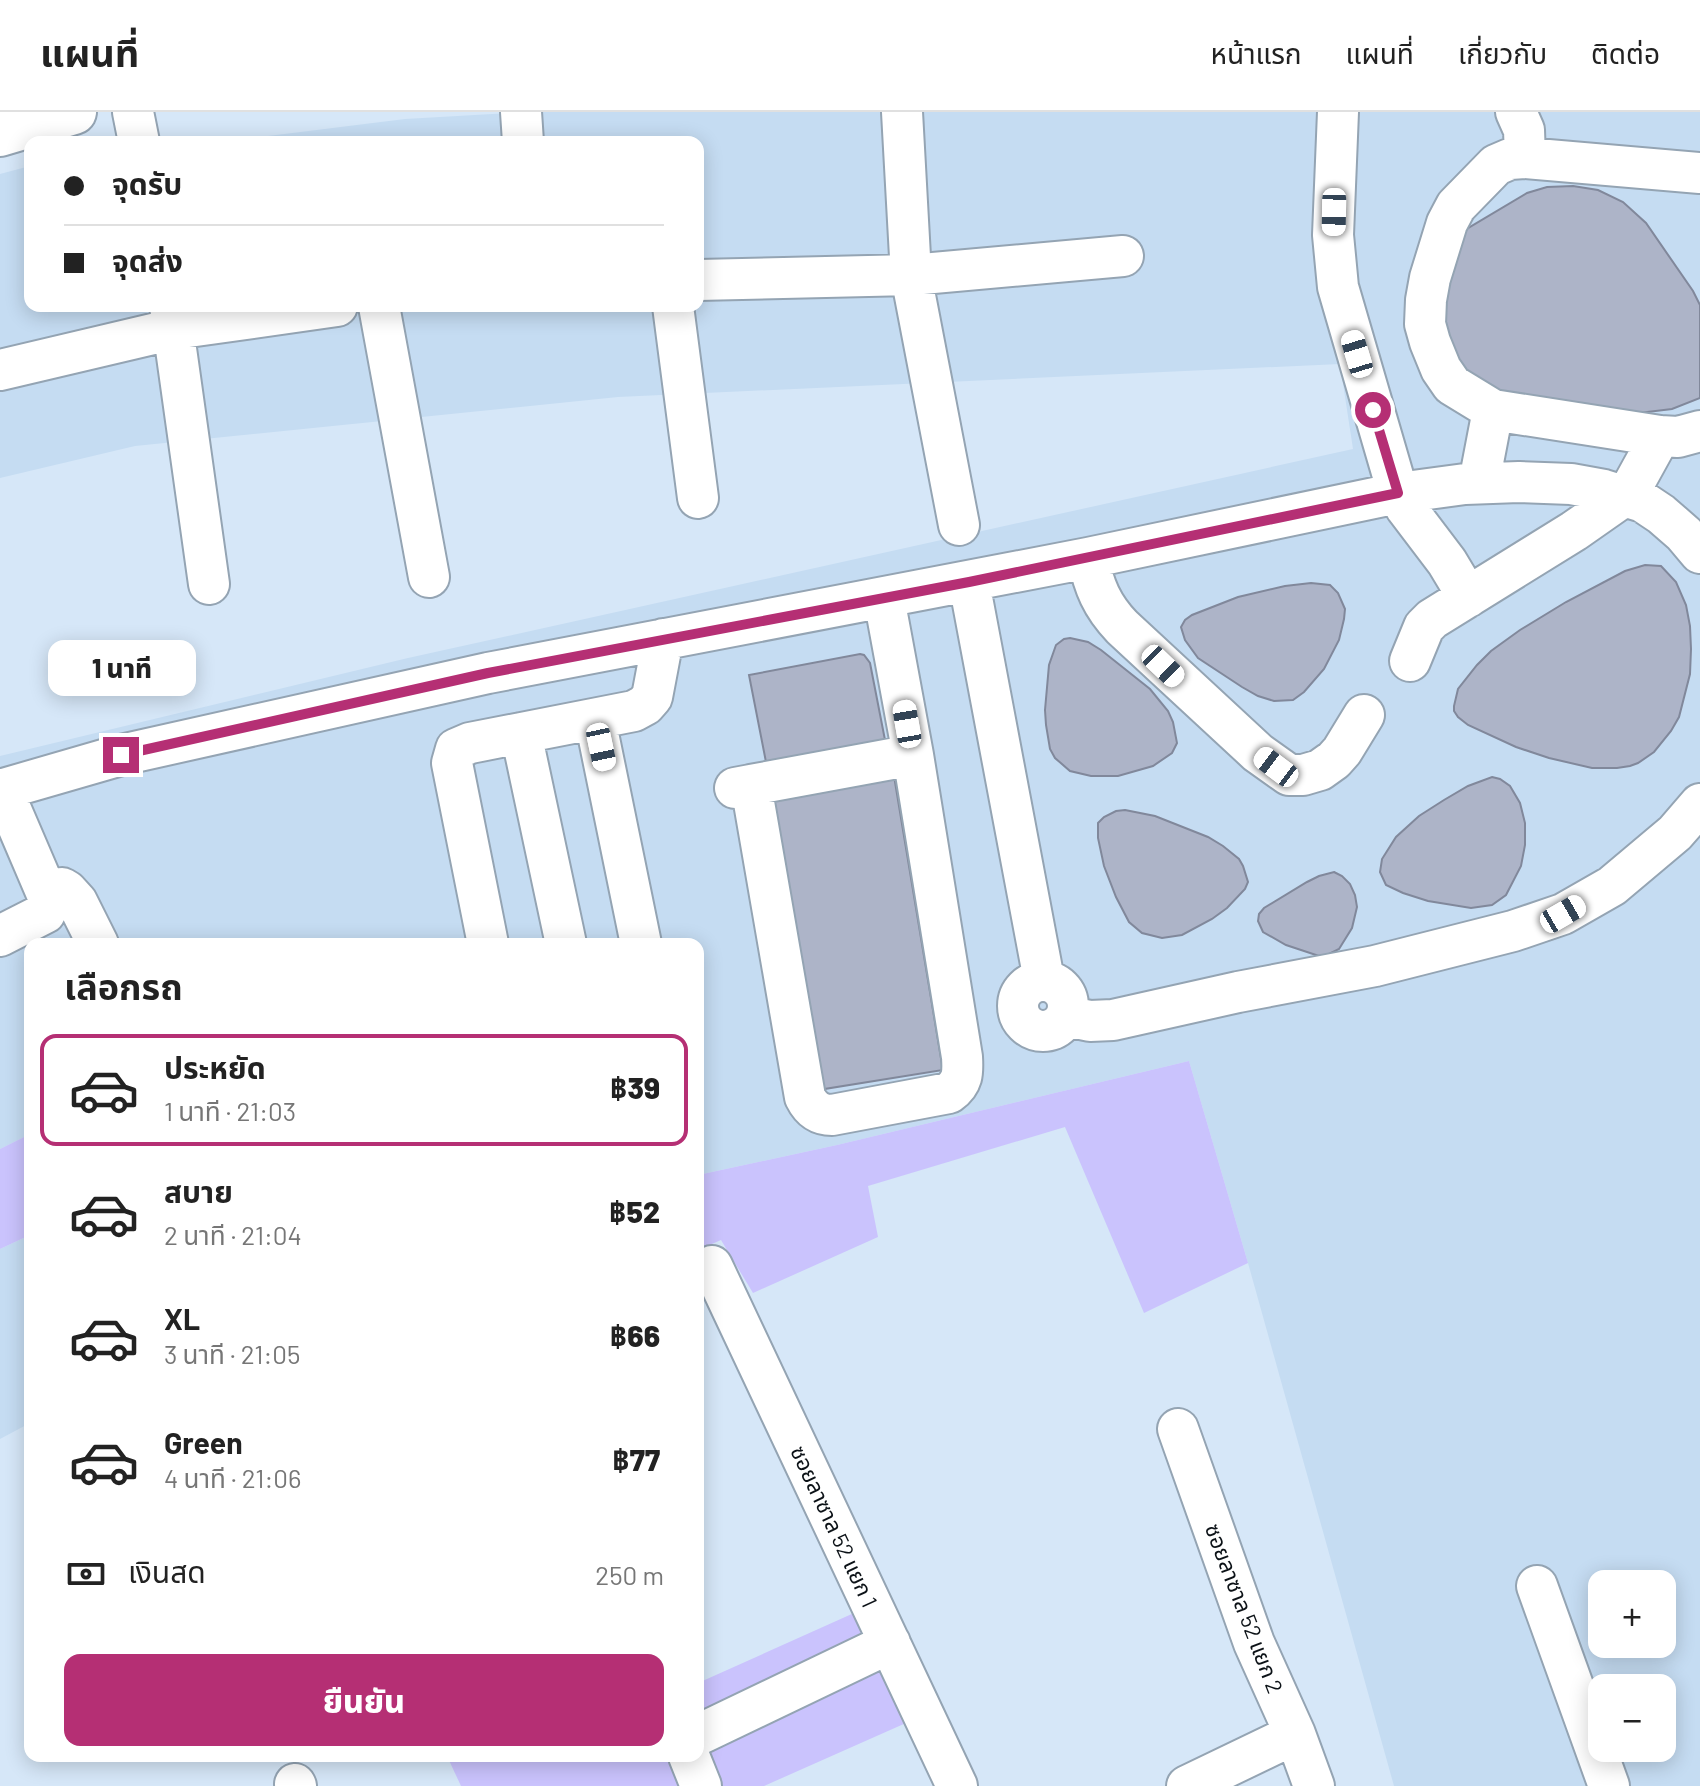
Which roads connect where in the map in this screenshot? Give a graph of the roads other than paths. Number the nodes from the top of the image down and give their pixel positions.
1 (74, 112) edge
2 (133, 112) edge
3 (521, 112) edge
4 (902, 112) edge
5 (1338, 112) edge
6 (1516, 112) edge
7 (0, 134) edge
8 (138, 136) edge
9 (523, 136) edge
10 (1525, 158) junction
11 (1700, 173) edge
12 (1123, 256) dead end
13 (911, 275) junction
14 (704, 280) edge
15 (254, 312) edge
16 (380, 312) edge
17 (674, 312) edge
18 (172, 318) edge
19 (0, 370) edge
20 (1493, 410) junction
21 (1700, 431) edge
22 (1660, 436) junction
23 (1479, 483) junction
24 (1398, 493) junction
25 (1624, 496) junction
26 (698, 498) dead end
27 (959, 525) dead end
28 (1700, 553) edge
29 (1088, 558) junction
30 (429, 577) dead end
31 (969, 582) junction
32 (209, 584) dead end
33 (1468, 597) junction
34 (884, 598) junction
35 (663, 639) junction
36 (1410, 661) dead end
37 (1364, 715) dead end
38 (595, 719) junction
39 (521, 733) junction
40 (913, 755) junction
41 (1, 789) edge
42 (1700, 804) edge
43 (46, 891) junction
44 (0, 936) edge
45 (95, 938) edge
46 (487, 938) edge
47 (565, 938) edge
48 (640, 938) edge
49 (712, 1266) dead end
50 (1178, 1429) dead end
51 (1537, 1586) dead end
52 (890, 1643) junction
53 (704, 1732) edge
54 (1295, 1734) junction
55 (691, 1762) edge
56 (701, 1786) edge
57 (957, 1786) edge
58 (1187, 1786) edge
59 (1314, 1786) edge
60 (1609, 1786) edge

1 - 7 main road
2 - 8 street
3 - 9 street
4 - 13 street
5 - 24 street
6 - 10 street
10 - 11 street
10 - 20 street
12 - 13 street
13 - 14 street
13 - 27 street
15 - 18 street
16 - 30 street
17 - 26 street
18 - 19 street
18 - 32 street
20 - 22 street
20 - 23 street
21 - 22 street
22 - 25 street
23 - 24 street
23 - 25 street
24 - 29 street
24 - 33 street
25 - 28 street
25 - 33 street
29 - 31 street
29 - 37 street
31 - 34 street
31 - 42 street
33 - 36 street
34 - 35 street
34 - 40 street
35 - 38 street
35 - 41 street
38 - 39 street
38 - 48 street
39 - 46 street
39 - 47 street
40 - 40 street
41 - 43 street
43 - 44 street
43 - 45 street
49 - 52 street, ซอยลาซาล 52 แยก 1
50 - 54 street, ซอยลาซาล 52 แยก 2
51 - 60 street
52 - 53 street
52 - 57 street, ซอยลาซาล 52 แยก 1
54 - 58 street
54 - 59 street, ซอยลาซาล 52 แยก 2
55 - 56 street

